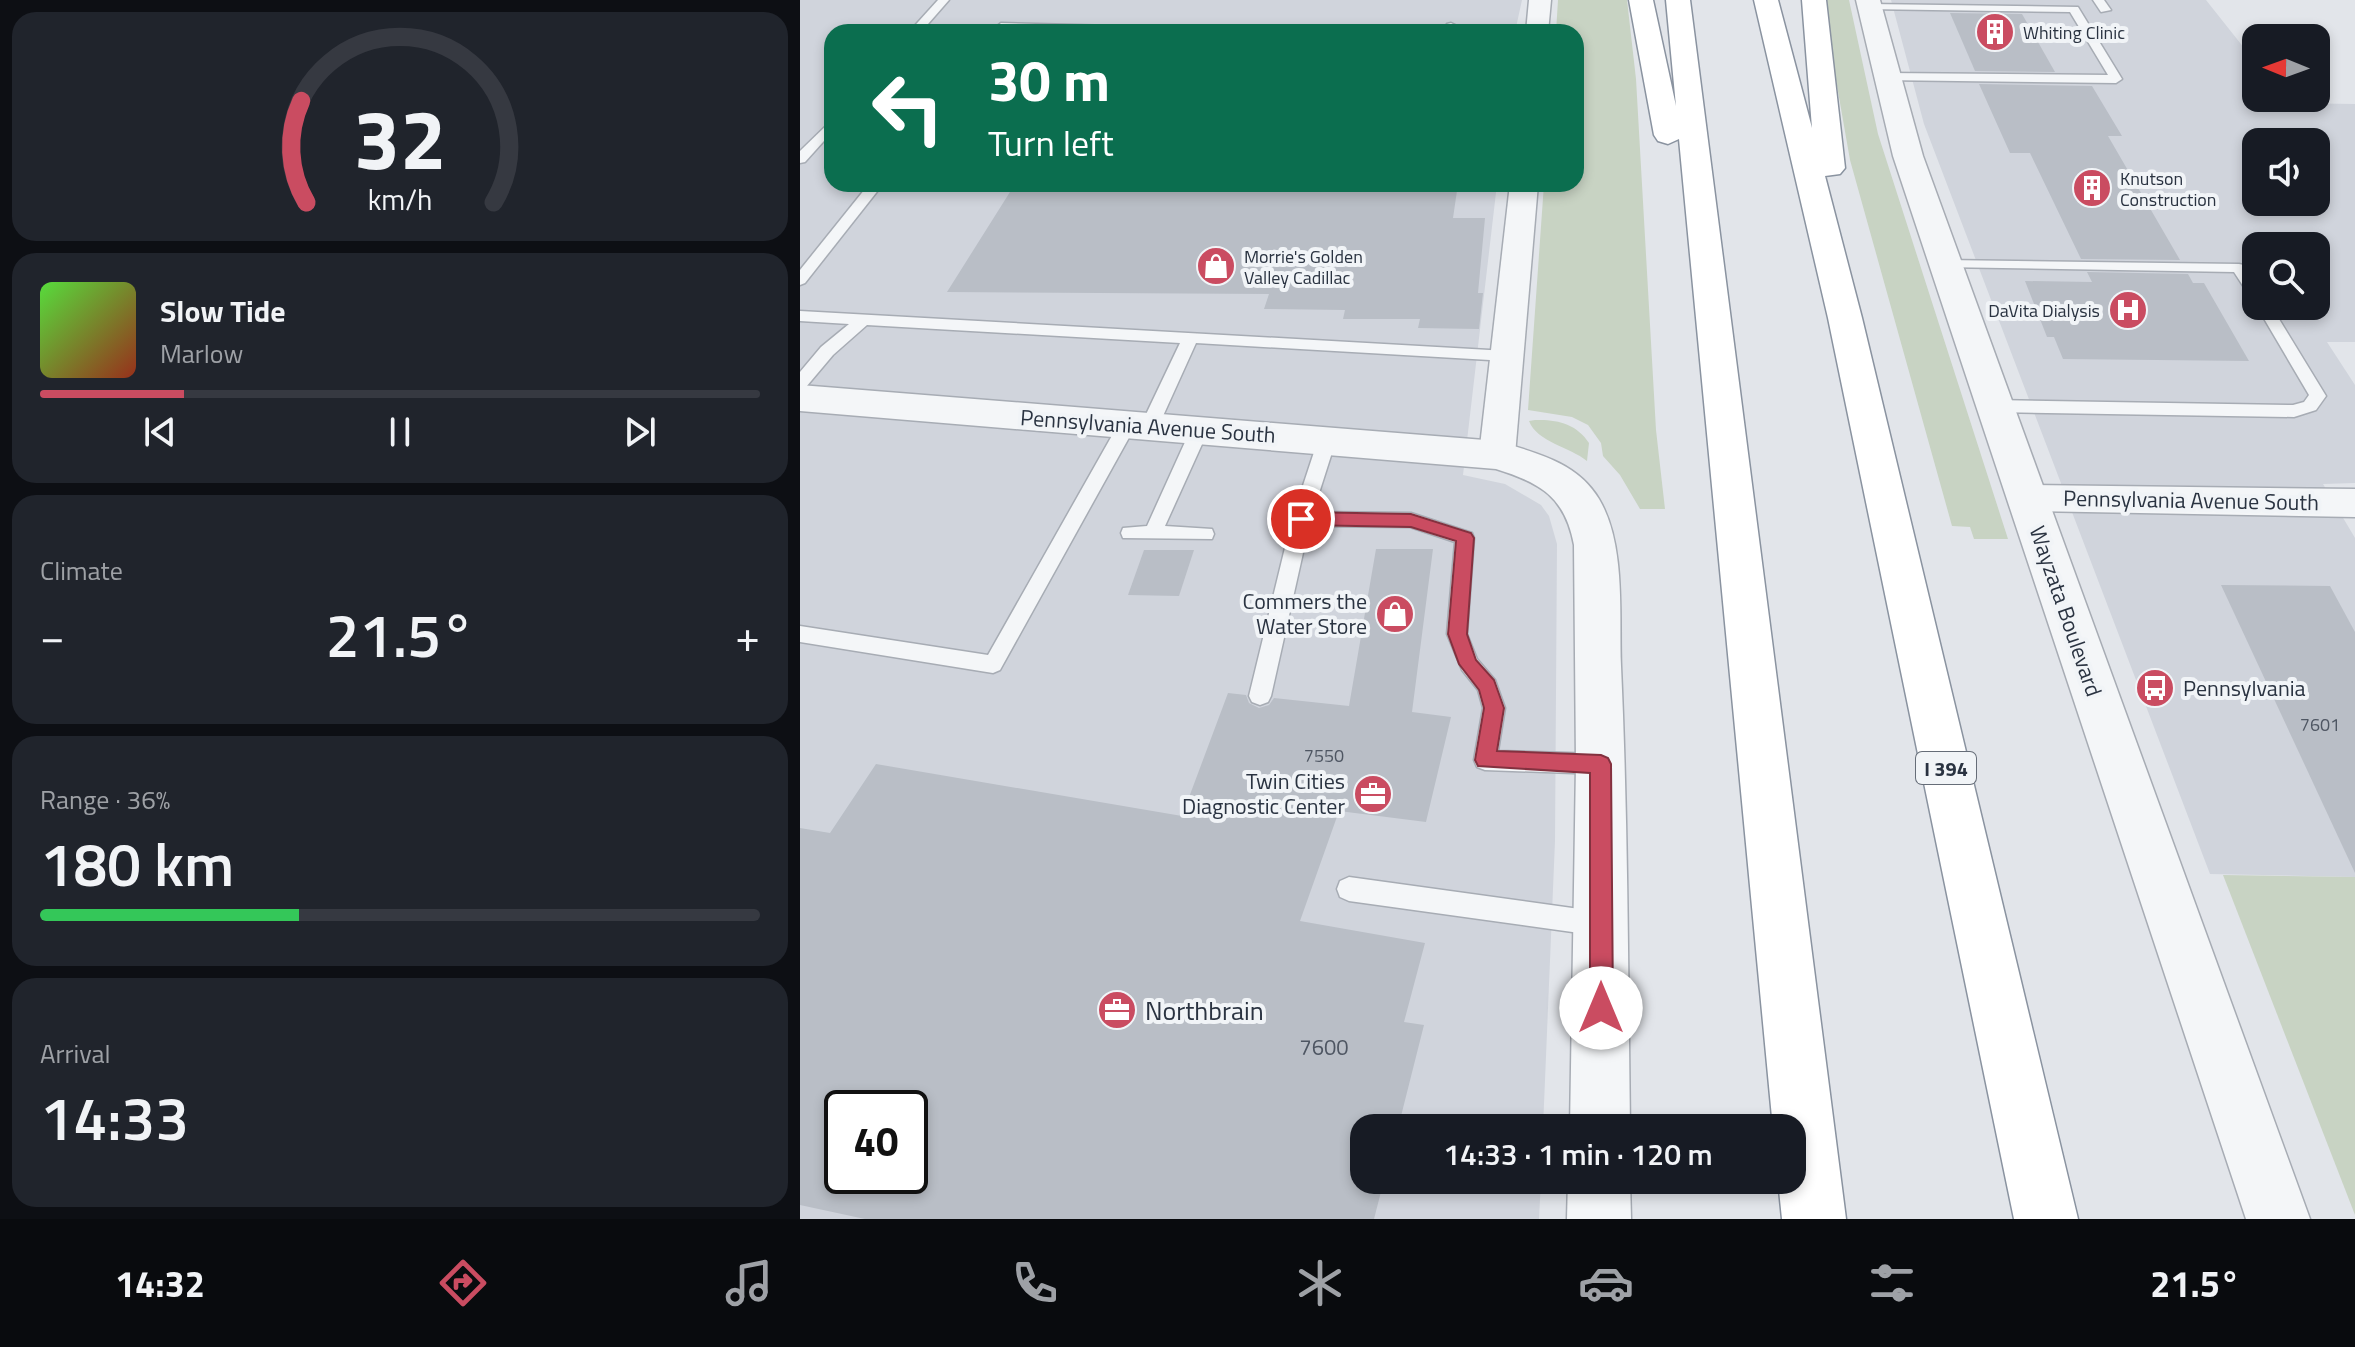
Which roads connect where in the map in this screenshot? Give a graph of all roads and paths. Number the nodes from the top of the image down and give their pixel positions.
1 (944, 0) edge
2 (1540, 0) edge
3 (1641, 0) edge
4 (1678, 0) edge
5 (1766, 0) edge
6 (1814, 0) edge
7 (1868, 4) edge
8 (922, 24) edge
9 (1538, 24) edge
10 (1885, 77) junction
11 (824, 133) edge
12 (800, 159) edge
13 (870, 192) edge
14 (1523, 192) edge
15 (1945, 264) junction
16 (2242, 273) edge
17 (800, 280) edge
18 (800, 316) edge
19 (1845, 318) junction
20 (863, 320) junction
21 (2272, 320) edge
22 (1190, 338) junction
23 (1507, 356) junction
24 (800, 383) edge
25 (800, 398) edge
26 (1994, 406) junction
27 (1138, 426) junction
28 (1199, 431) junction
29 (1728, 433) junction
30 (1327, 440) junction
31 (1497, 455) junction
32 (2027, 498) junction
33 (2355, 503) edge
34 (1301, 519) junction
35 (1130, 533) dead end
36 (1153, 533) junction
37 (1205, 534) dead end
38 (800, 634) edge
39 (1260, 696) dead end
40 (1601, 764) junction
41 (1349, 889) dead end
42 (1601, 924) junction
43 (1600, 1114) edge
44 (1599, 1194) edge
45 (1599, 1219) edge
46 (1814, 1219) edge
47 (2046, 1219) edge
48 (2278, 1219) edge

1 - 8 lane
2 - 9 street
3 - 29 highway
4 - 29 highway
5 - 19 highway, I 394
6 - 19 highway
7 - 10 street, Wayzata Boulevard
7 - 10 lane
10 - 15 street, Wayzata Boulevard
11 - 12 lane
13 - 17 lane
14 - 23 street
15 - 16 lane
15 - 26 street, Wayzata Boulevard
18 - 20 lane
19 - 47 highway, I 394
20 - 22 lane
20 - 24 lane
21 - 26 lane
22 - 23 lane
22 - 27 lane
23 - 31 street
25 - 27 street, Pennsylvania Avenue South
26 - 32 street, Wayzata Boulevard
27 - 28 street, Pennsylvania Avenue South
27 - 38 lane
28 - 30 street, Pennsylvania Avenue South
28 - 36 lane
29 - 46 highway
30 - 31 street, Pennsylvania Avenue South
30 - 34 lane
31 - 40 street
32 - 33 street, Pennsylvania Avenue South
32 - 48 street, Wayzata Boulevard
34 - 39 lane
34 - 40 lane
35 - 36 lane
36 - 37 lane
40 - 42 street
41 - 42 lane
42 - 43 street
44 - 45 street

